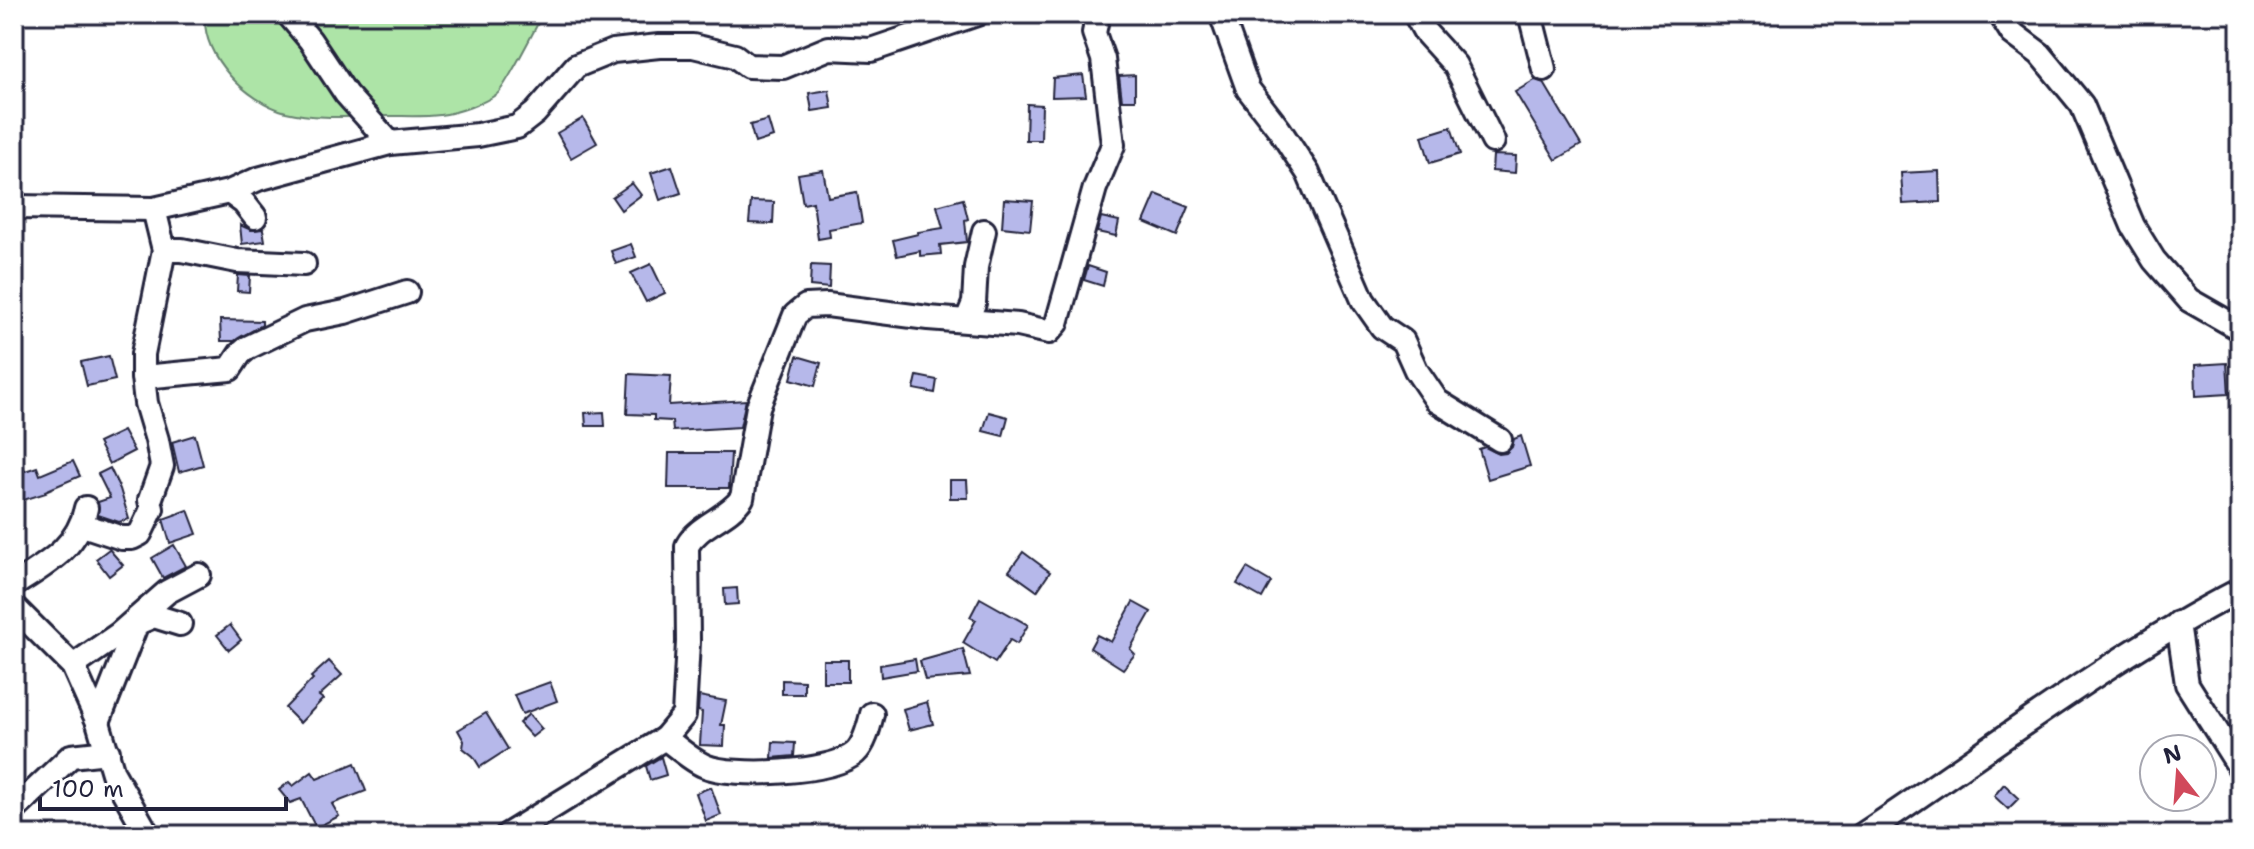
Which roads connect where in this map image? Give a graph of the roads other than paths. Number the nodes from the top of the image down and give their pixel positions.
1 (288, 14) edge
2 (977, 14) edge
3 (1098, 14) edge
4 (1221, 14) edge
5 (1415, 14) edge
6 (1530, 14) edge
7 (2000, 14) edge
8 (1544, 69) dead end
9 (1493, 141) dead end
10 (390, 143) junction
11 (229, 192) junction
12 (14, 207) edge
13 (154, 209) junction
14 (255, 217) dead end
15 (984, 231) dead end
16 (164, 250) junction
17 (304, 264) dead end
18 (407, 292) dead end
19 (967, 320) junction
20 (2240, 329) edge
21 (143, 377) junction
22 (1500, 440) dead end
23 (199, 575) dead end
24 (14, 585) edge
25 (2240, 590) edge
26 (14, 607) edge
27 (2178, 623) junction
28 (180, 624) dead end
29 (73, 666) junction
30 (872, 714) dead end
31 (98, 722) junction
32 (665, 738) junction
33 (108, 752) junction
34 (2240, 768) edge
35 (14, 810) edge
36 (148, 835) edge
37 (507, 835) edge
38 (1862, 835) edge

1 - 10 street
2 - 10 street
3 - 19 street
4 - 22 street
5 - 9 street
6 - 8 street
7 - 20 street
10 - 11 street
11 - 13 street
11 - 14 street
12 - 13 street
13 - 16 street
15 - 19 street
16 - 17 street
16 - 21 street
18 - 21 street
19 - 32 street
21 - 24 street
23 - 29 street
25 - 27 street
26 - 29 street
27 - 34 street
27 - 38 street
28 - 31 street
29 - 31 street
30 - 32 street
31 - 33 street
32 - 37 street
33 - 35 street
33 - 36 street

